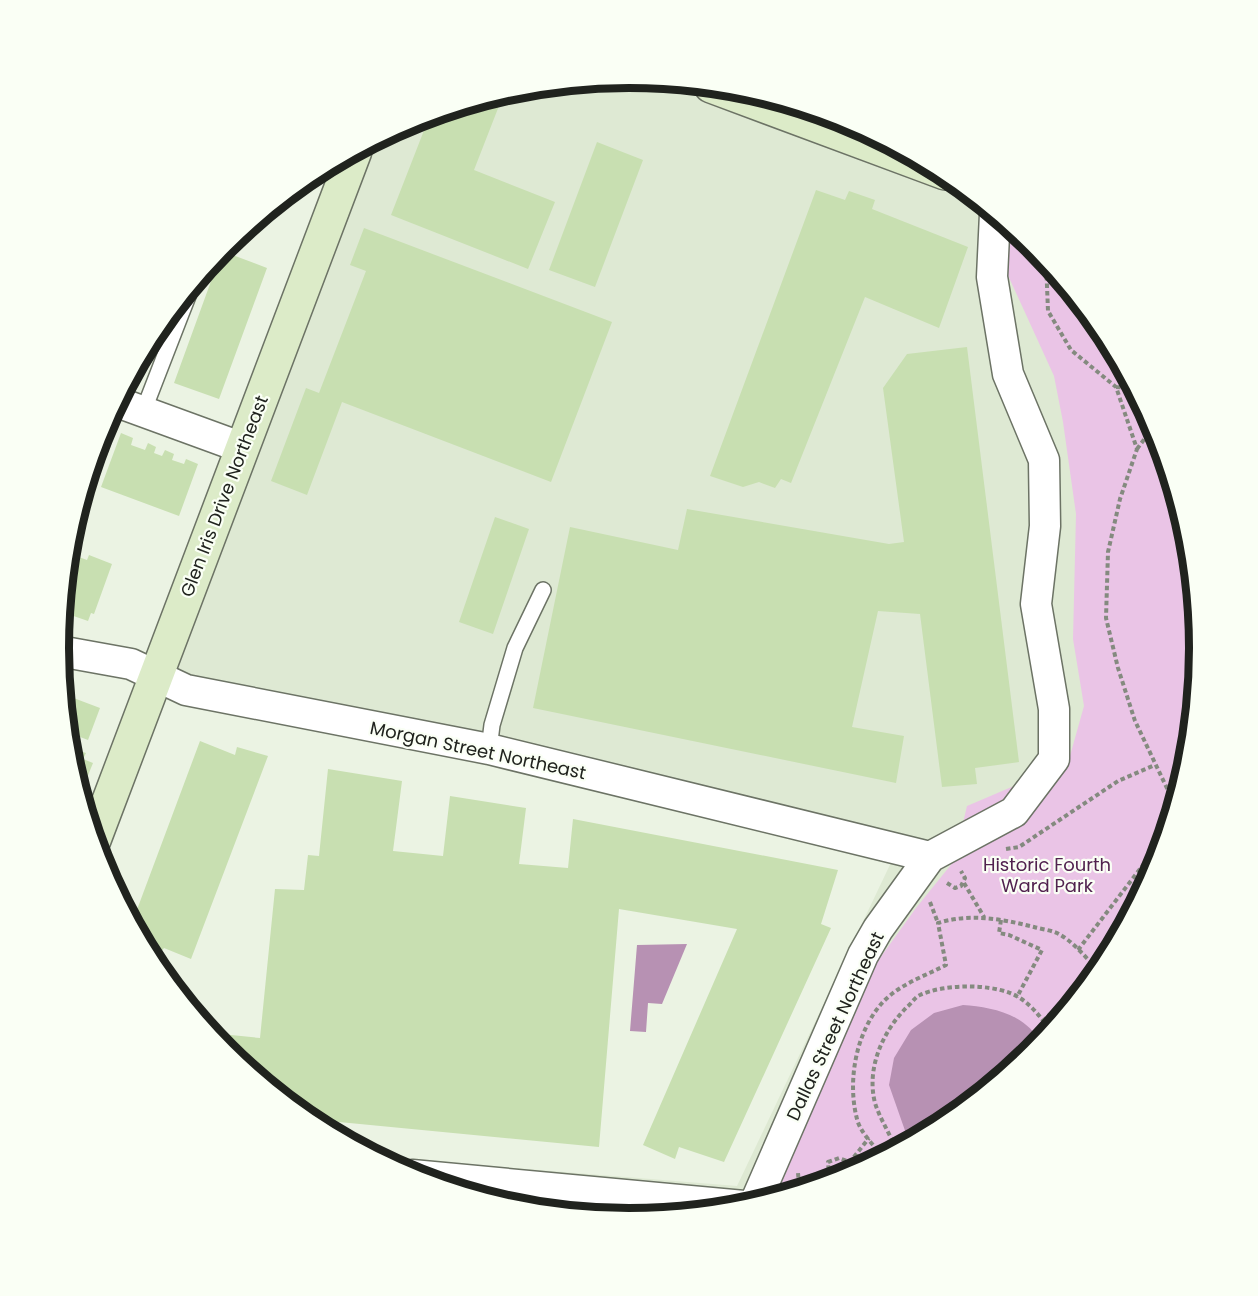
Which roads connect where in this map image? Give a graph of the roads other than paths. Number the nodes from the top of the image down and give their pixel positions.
1 (758, 103) edge
2 (888, 152) edge
3 (351, 162) edge
4 (995, 224) edge
5 (168, 330) edge
6 (130, 407) edge
7 (243, 448) junction
8 (543, 590) dead end
9 (69, 653) edge
10 (156, 675) junction
11 (489, 749) junction
12 (99, 827) edge
13 (930, 857) junction
14 (497, 1192) edge
15 (759, 1192) edge
16 (595, 1204) edge
17 (682, 1205) edge

1 - 2 street
3 - 7 street, Glen Iris Drive Northeast
4 - 13 street, Dallas Street Northeast
5 - 6 lane
6 - 7 street
7 - 10 street, Glen Iris Drive Northeast
8 - 11 lane
9 - 10 street, Morgan Street Northeast
10 - 11 street, Morgan Street Northeast
10 - 12 street, Glen Iris Drive Northeast
11 - 13 street, Morgan Street Northeast
13 - 15 street, Dallas Street Northeast
14 - 16 street
16 - 17 street

